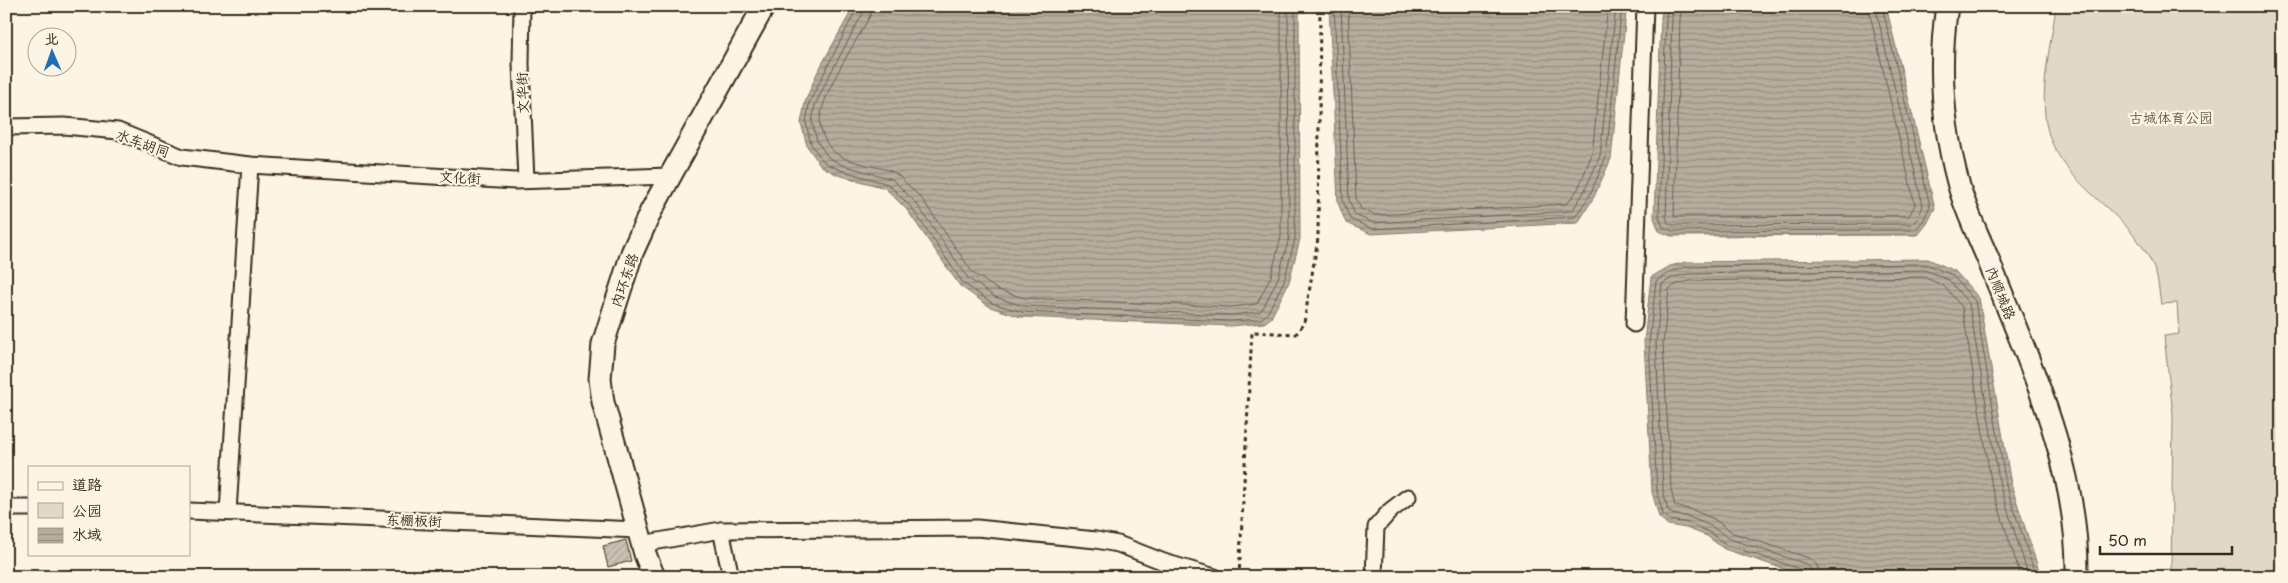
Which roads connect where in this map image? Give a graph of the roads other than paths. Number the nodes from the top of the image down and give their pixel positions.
1 (522, 6) edge
2 (764, 6) edge
3 (1645, 6) edge
4 (1947, 6) edge
5 (6, 127) edge
6 (250, 165) junction
7 (670, 176) junction
8 (526, 180) junction
9 (1634, 324) dead end
10 (1408, 497) dead end
11 (6, 508) edge
12 (28, 508) edge
13 (190, 511) edge
14 (228, 512) junction
15 (721, 530) junction
16 (640, 537) junction
17 (654, 577) edge
18 (731, 577) edge
19 (1215, 577) edge
20 (1374, 577) edge
21 (2077, 577) edge

1 - 8 street, 文华街
2 - 7 street, 内环东路
3 - 9 street
4 - 21 street, 内顺城路
5 - 6 street, 水车胡同
6 - 8 street, 文化街
6 - 14 street
7 - 8 street, 文化街
7 - 16 street, 内环东路
10 - 20 street
11 - 12 street
13 - 14 street, 东棚板街
14 - 16 street, 东棚板街
15 - 16 street, 东棚板街
15 - 18 street
15 - 19 street, 东棚板街
16 - 17 street, 内环东路

